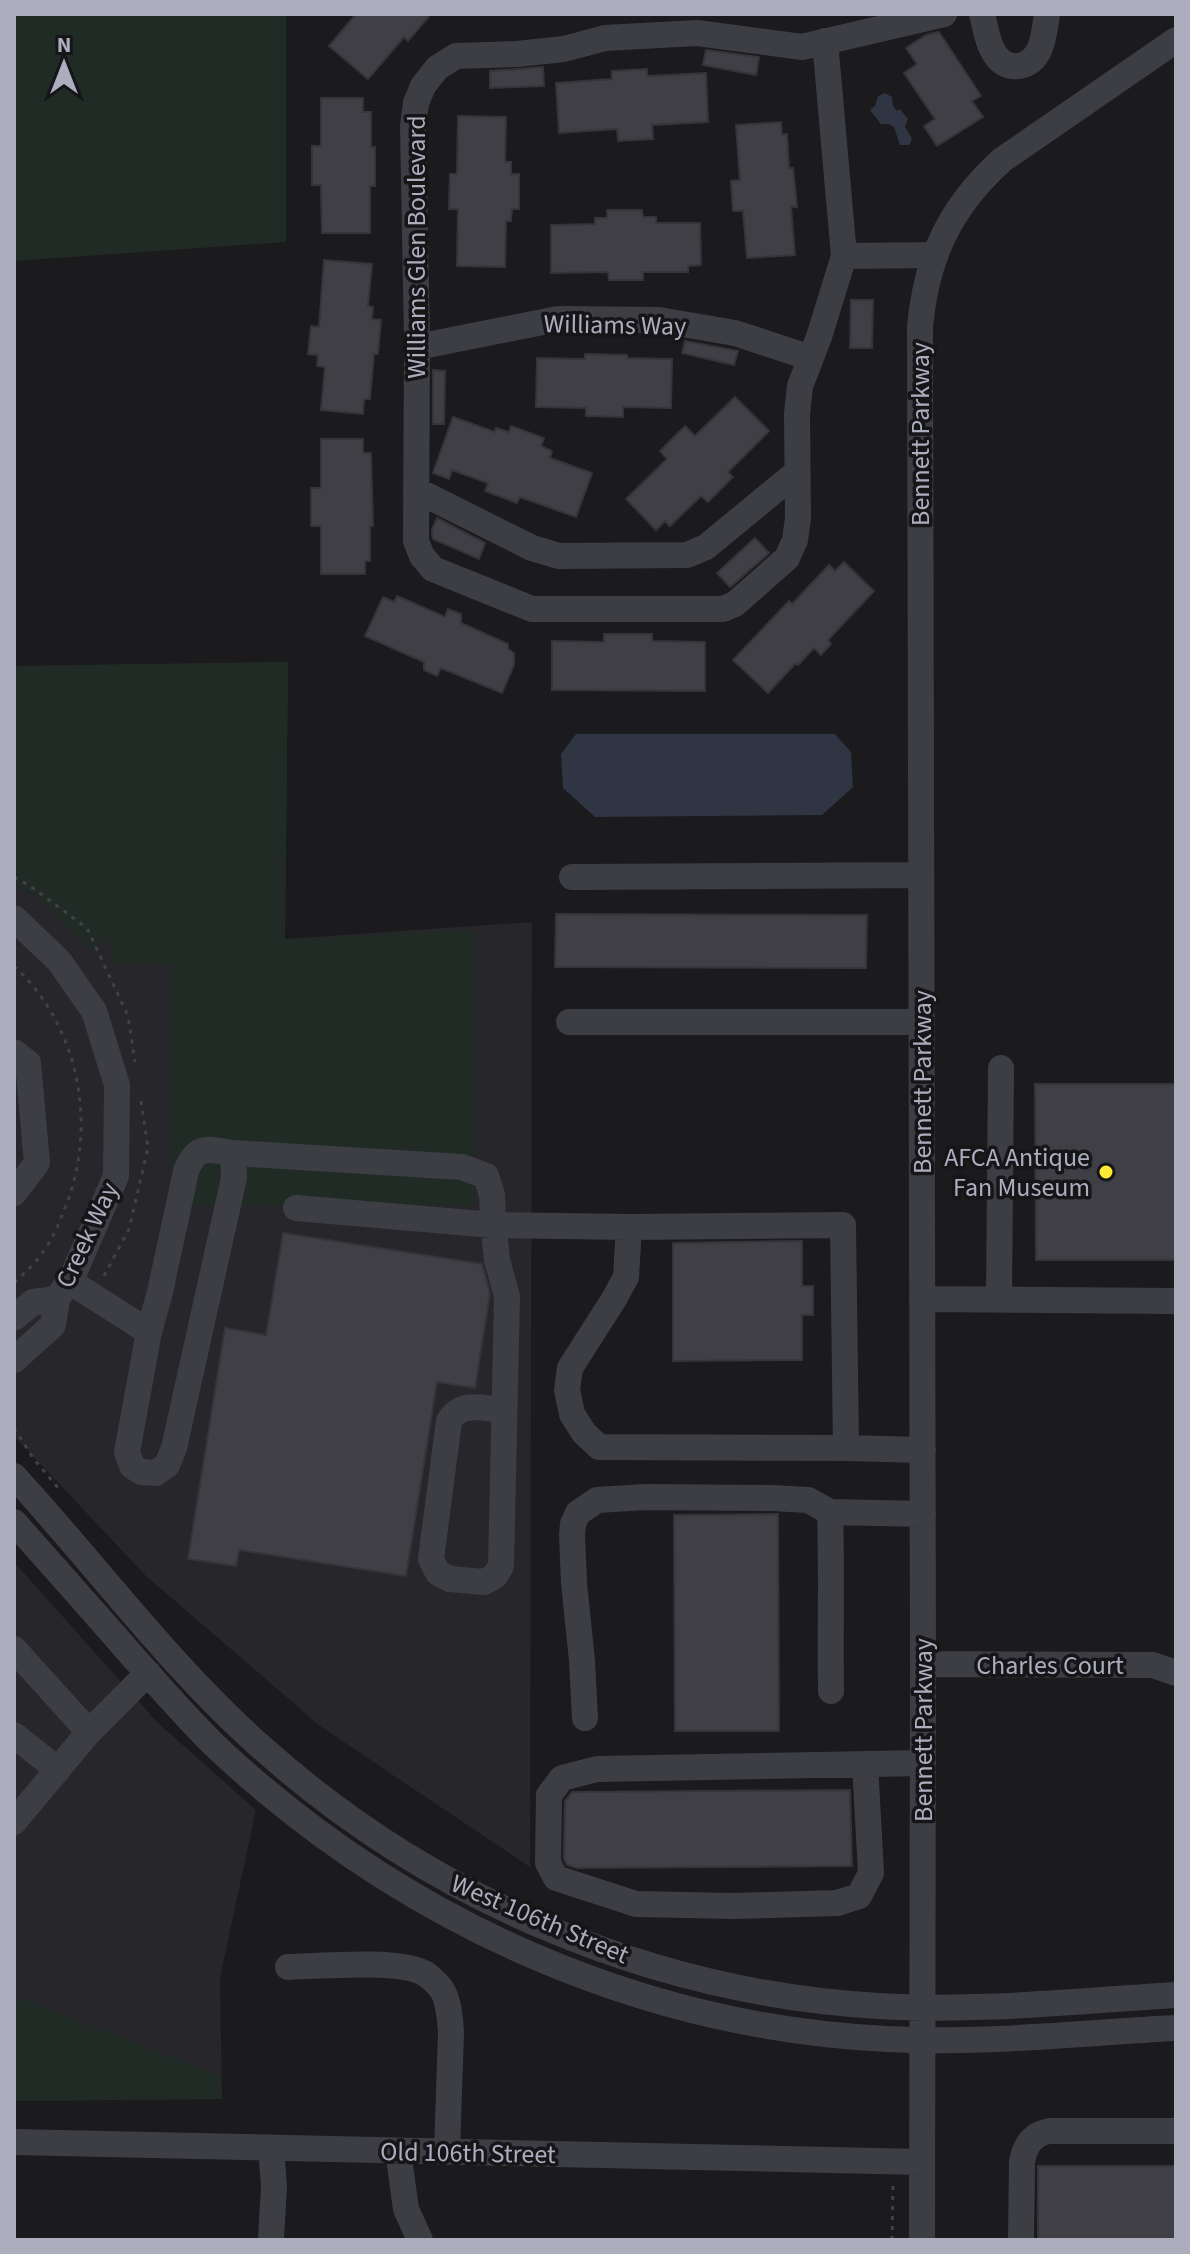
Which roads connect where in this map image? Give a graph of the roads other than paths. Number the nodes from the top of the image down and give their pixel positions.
1 (944, 14) edge
2 (982, 14) edge
3 (1047, 14) edge
4 (1176, 40) edge
5 (825, 41) junction
6 (935, 255) junction
7 (844, 256) junction
8 (417, 347) junction
9 (811, 358) junction
10 (797, 472) junction
11 (416, 490) junction
12 (921, 875) junction
13 (572, 877) dead end
14 (14, 918) edge
15 (569, 1022) dead end
16 (922, 1022) junction
17 (14, 1052) edge
18 (1001, 1068) dead end
19 (24, 1120) edge
20 (233, 1153) junction
21 (14, 1193) edge
22 (296, 1208) dead end
23 (493, 1225) junction
24 (629, 1227) junction
25 (63, 1290) junction
26 (922, 1299) junction
27 (999, 1299) junction
28 (1176, 1301) edge
29 (14, 1318) edge
30 (149, 1332) junction
31 (14, 1360) edge
32 (504, 1410) junction
33 (846, 1448) junction
34 (923, 1450) junction
35 (14, 1476) edge
36 (830, 1512) junction
37 (923, 1514) junction
38 (14, 1522) edge
39 (14, 1649) edge
40 (923, 1664) junction
41 (148, 1673) junction
42 (1176, 1673) edge
43 (831, 1691) dead end
44 (585, 1718) dead end
45 (89, 1732) junction
46 (14, 1735) edge
47 (923, 1763) junction
48 (865, 1764) junction
49 (58, 1770) junction
50 (18, 1809) edge
51 (288, 1967) dead end
52 (1176, 1995) edge
53 (923, 2008) junction
54 (1176, 2028) edge
55 (923, 2040) junction
56 (1176, 2131) edge
57 (14, 2142) edge
58 (271, 2148) junction
59 (398, 2151) junction
60 (447, 2152) junction
61 (922, 2162) junction
62 (271, 2238) edge
63 (420, 2240) edge
64 (922, 2240) edge
65 (1021, 2240) edge

1 - 5 street, Williams Glen Boulevard
2 - 3 street
4 - 6 street, Bennett Parkway
5 - 7 street, Williams Glen Boulevard
5 - 8 street, Williams Glen Boulevard
6 - 7 street
6 - 12 street, Bennett Parkway
7 - 9 street, Williams Glen Boulevard
8 - 9 street, Williams Way
8 - 11 street, Williams Glen Boulevard
9 - 10 street, Williams Glen Boulevard
10 - 11 street
10 - 11 street, Williams Glen Boulevard
12 - 13 street
12 - 16 street, Bennett Parkway
14 - 25 street, Creek Way
15 - 16 street
16 - 26 street, Bennett Parkway
17 - 19 street
18 - 27 street
19 - 21 street
20 - 23 street
20 - 30 street
20 - 30 street
22 - 23 street
23 - 24 street
23 - 32 street
24 - 33 street
24 - 33 street
25 - 29 street, Creek Way
25 - 30 street
25 - 31 street, Creek Way
26 - 27 street
26 - 34 street, Bennett Parkway
27 - 28 street
32 - 32 street
33 - 34 street
34 - 37 street, Bennett Parkway
35 - 53 street, West 106th Street
36 - 37 street
36 - 43 street
36 - 44 street
37 - 40 street, Bennett Parkway
38 - 41 street, West 106th Street
39 - 45 street
40 - 42 street, Charles Court
40 - 47 street, Bennett Parkway
41 - 45 street
41 - 55 street, West 106th Street
45 - 49 street
46 - 49 street
47 - 48 street
47 - 53 street, Bennett Parkway
48 - 48 street
49 - 50 street
51 - 60 street
52 - 53 street, West 106th Street
53 - 55 street, Bennett Parkway
54 - 55 street, West 106th Street
55 - 61 street, Bennett Parkway
56 - 65 street
57 - 58 street, Old 106th Street
58 - 59 street, Old 106th Street
58 - 62 street
59 - 60 street, Old 106th Street
59 - 63 street
60 - 61 street, Old 106th Street
61 - 64 street, Bennett Parkway

